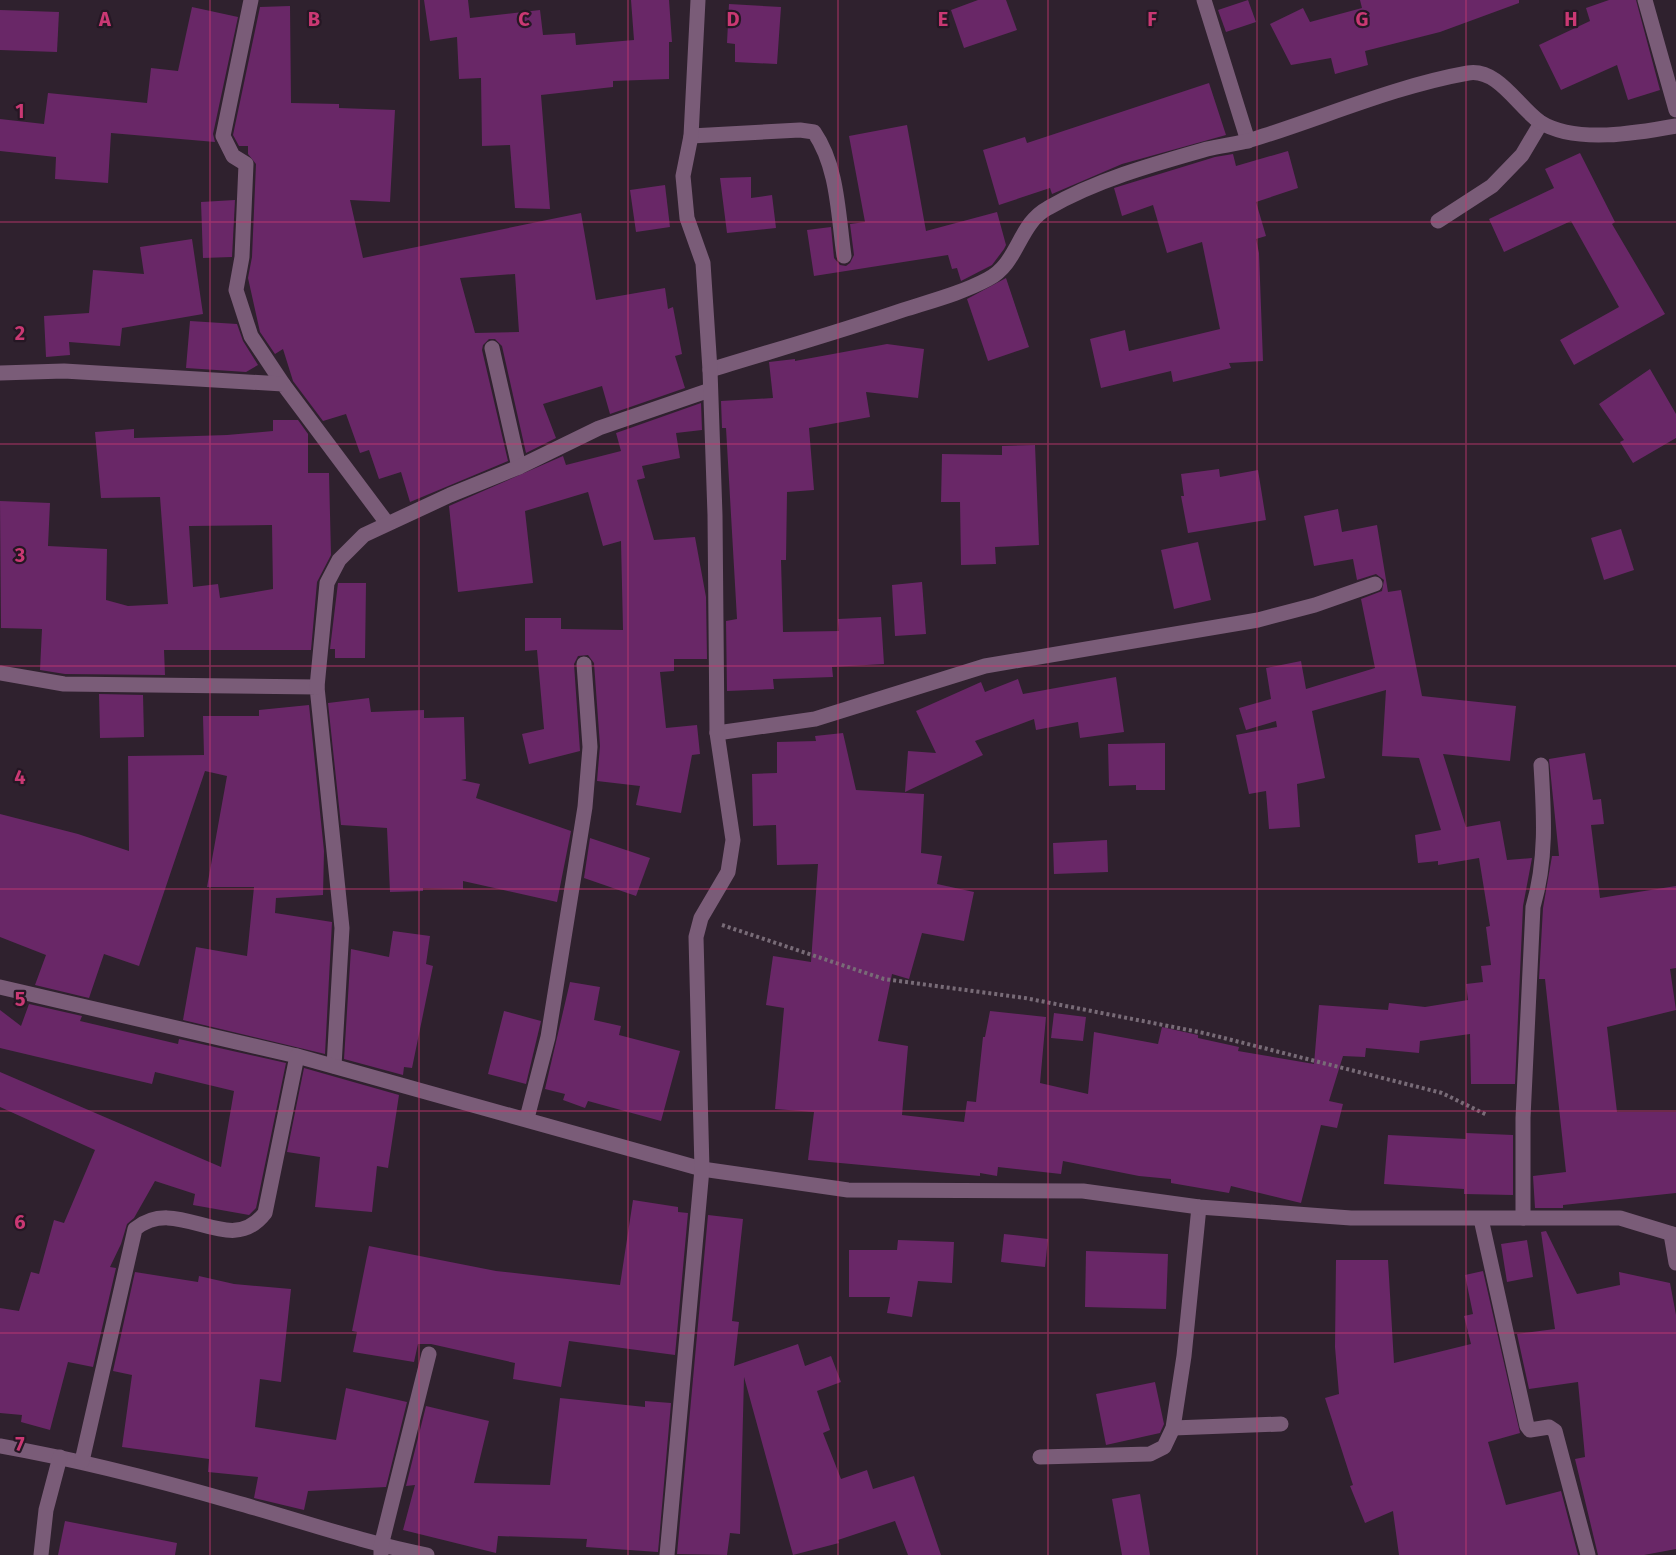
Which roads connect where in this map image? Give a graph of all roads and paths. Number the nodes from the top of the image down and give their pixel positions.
1 (251, 0) edge
2 (698, 0) edge
3 (1204, 0) edge
4 (1645, 0) edge
5 (1676, 110) edge
6 (1541, 123) junction
7 (1676, 126) edge
8 (691, 136) junction
9 (1248, 141) junction
10 (1438, 221) dead end
11 (844, 256) dead end
12 (492, 348) dead end
13 (710, 370) junction
14 (0, 373) edge
15 (283, 384) junction
16 (710, 390) junction
17 (519, 467) junction
18 (387, 523) junction
19 (1375, 584) dead end
20 (584, 664) dead end
21 (0, 673) edge
22 (316, 687) junction
23 (717, 733) junction
24 (1541, 765) dead end
25 (701, 918) junction
26 (0, 987) edge
27 (297, 1056) junction
28 (334, 1066) junction
29 (1487, 1115) dead end
30 (527, 1118) junction
31 (702, 1169) junction
32 (1199, 1207) junction
33 (1481, 1218) junction
34 (1523, 1218) junction
35 (1674, 1235) edge
36 (1676, 1263) edge
37 (429, 1354) dead end
38 (1281, 1425) dead end
39 (1173, 1428) junction
40 (0, 1446) edge
41 (60, 1457) junction
42 (1040, 1457) dead end
43 (82, 1461) junction
44 (381, 1550) edge
45 (41, 1555) edge
46 (427, 1555) edge
47 (667, 1555) edge
48 (1588, 1555) edge

1 - 15 street
2 - 8 street
3 - 9 street
4 - 5 street
6 - 7 street
6 - 9 street
6 - 10 street
8 - 11 street
8 - 13 street
9 - 13 street
12 - 17 street
13 - 16 street
14 - 15 street
15 - 18 street
16 - 17 street
16 - 23 street
17 - 18 street
18 - 22 street
19 - 23 street
20 - 30 street
21 - 22 street
22 - 28 street
23 - 25 street
24 - 34 street
25 - 29 path
25 - 31 street
26 - 27 street
27 - 28 street
27 - 43 street
28 - 30 street
30 - 31 street
31 - 32 street
31 - 47 street
32 - 33 street
32 - 39 street
33 - 34 street
33 - 48 street
34 - 35 street
35 - 36 street
37 - 44 street
38 - 39 street
39 - 42 street
40 - 41 street
41 - 43 street
41 - 45 street
43 - 44 street
44 - 46 street

